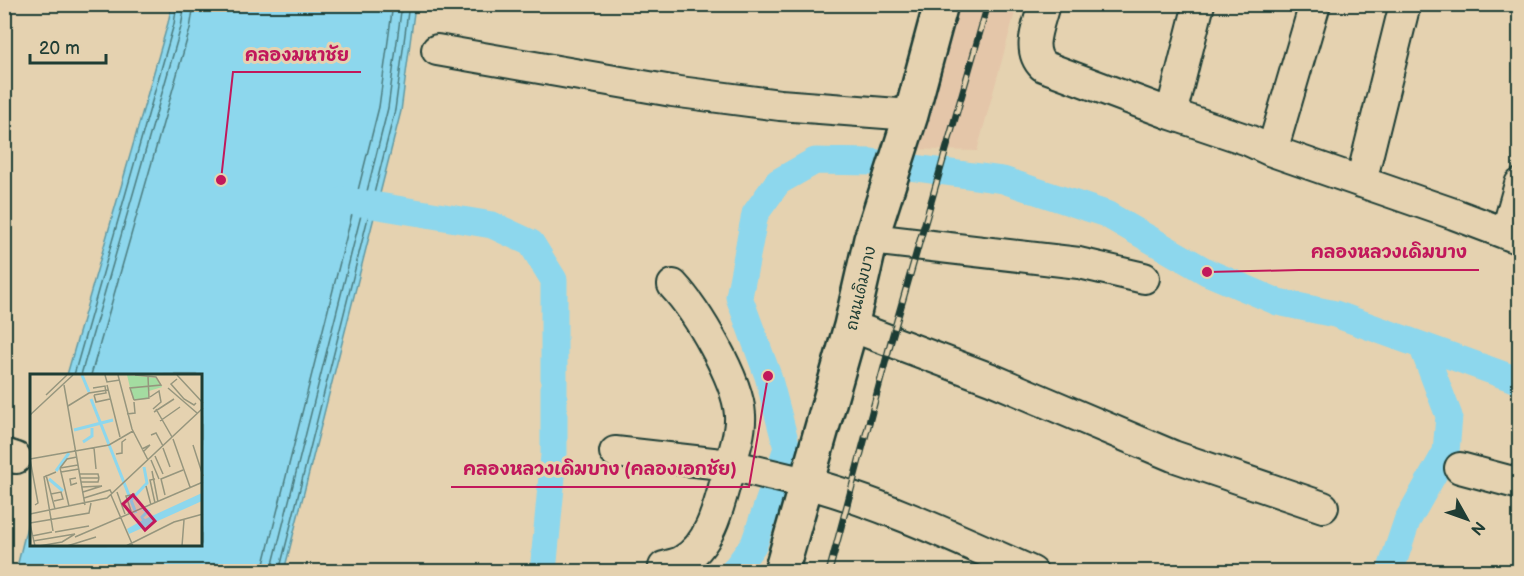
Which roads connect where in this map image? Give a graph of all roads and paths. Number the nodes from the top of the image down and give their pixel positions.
1 (941, 4) edge
2 (1044, 4) edge
3 (1199, 4) edge
4 (1316, 4) edge
5 (1405, 4) edge
6 (437, 50) dead end
7 (1171, 114) junction
8 (910, 116) junction
9 (1272, 151) junction
10 (1361, 182) junction
11 (1520, 184) edge
12 (1513, 237) edge
13 (871, 239) junction
14 (1144, 278) dead end
15 (673, 285) dead end
16 (851, 326) junction
17 (615, 452) dead end
18 (731, 465) junction
19 (1460, 468) dead end
20 (805, 483) junction
21 (1520, 484) edge
22 (1323, 507) dead end
23 (664, 567) dead end
24 (781, 572) edge
25 (1032, 572) edge

1 - 8 street, ถนนเดิมบาง
2 - 7 street
3 - 7 street
4 - 9 street
5 - 10 street
6 - 8 street
7 - 9 street
8 - 13 street, ถนนเดิมบาง
9 - 10 street
10 - 12 street
11 - 12 street
13 - 14 street
13 - 16 street, ถนนเดิมบาง
15 - 18 street
16 - 20 street, ถนนเดิมบาง
16 - 22 street
17 - 18 street
18 - 20 street
18 - 23 street
19 - 21 street
20 - 24 street, ถนนเดิมบาง
20 - 25 street

